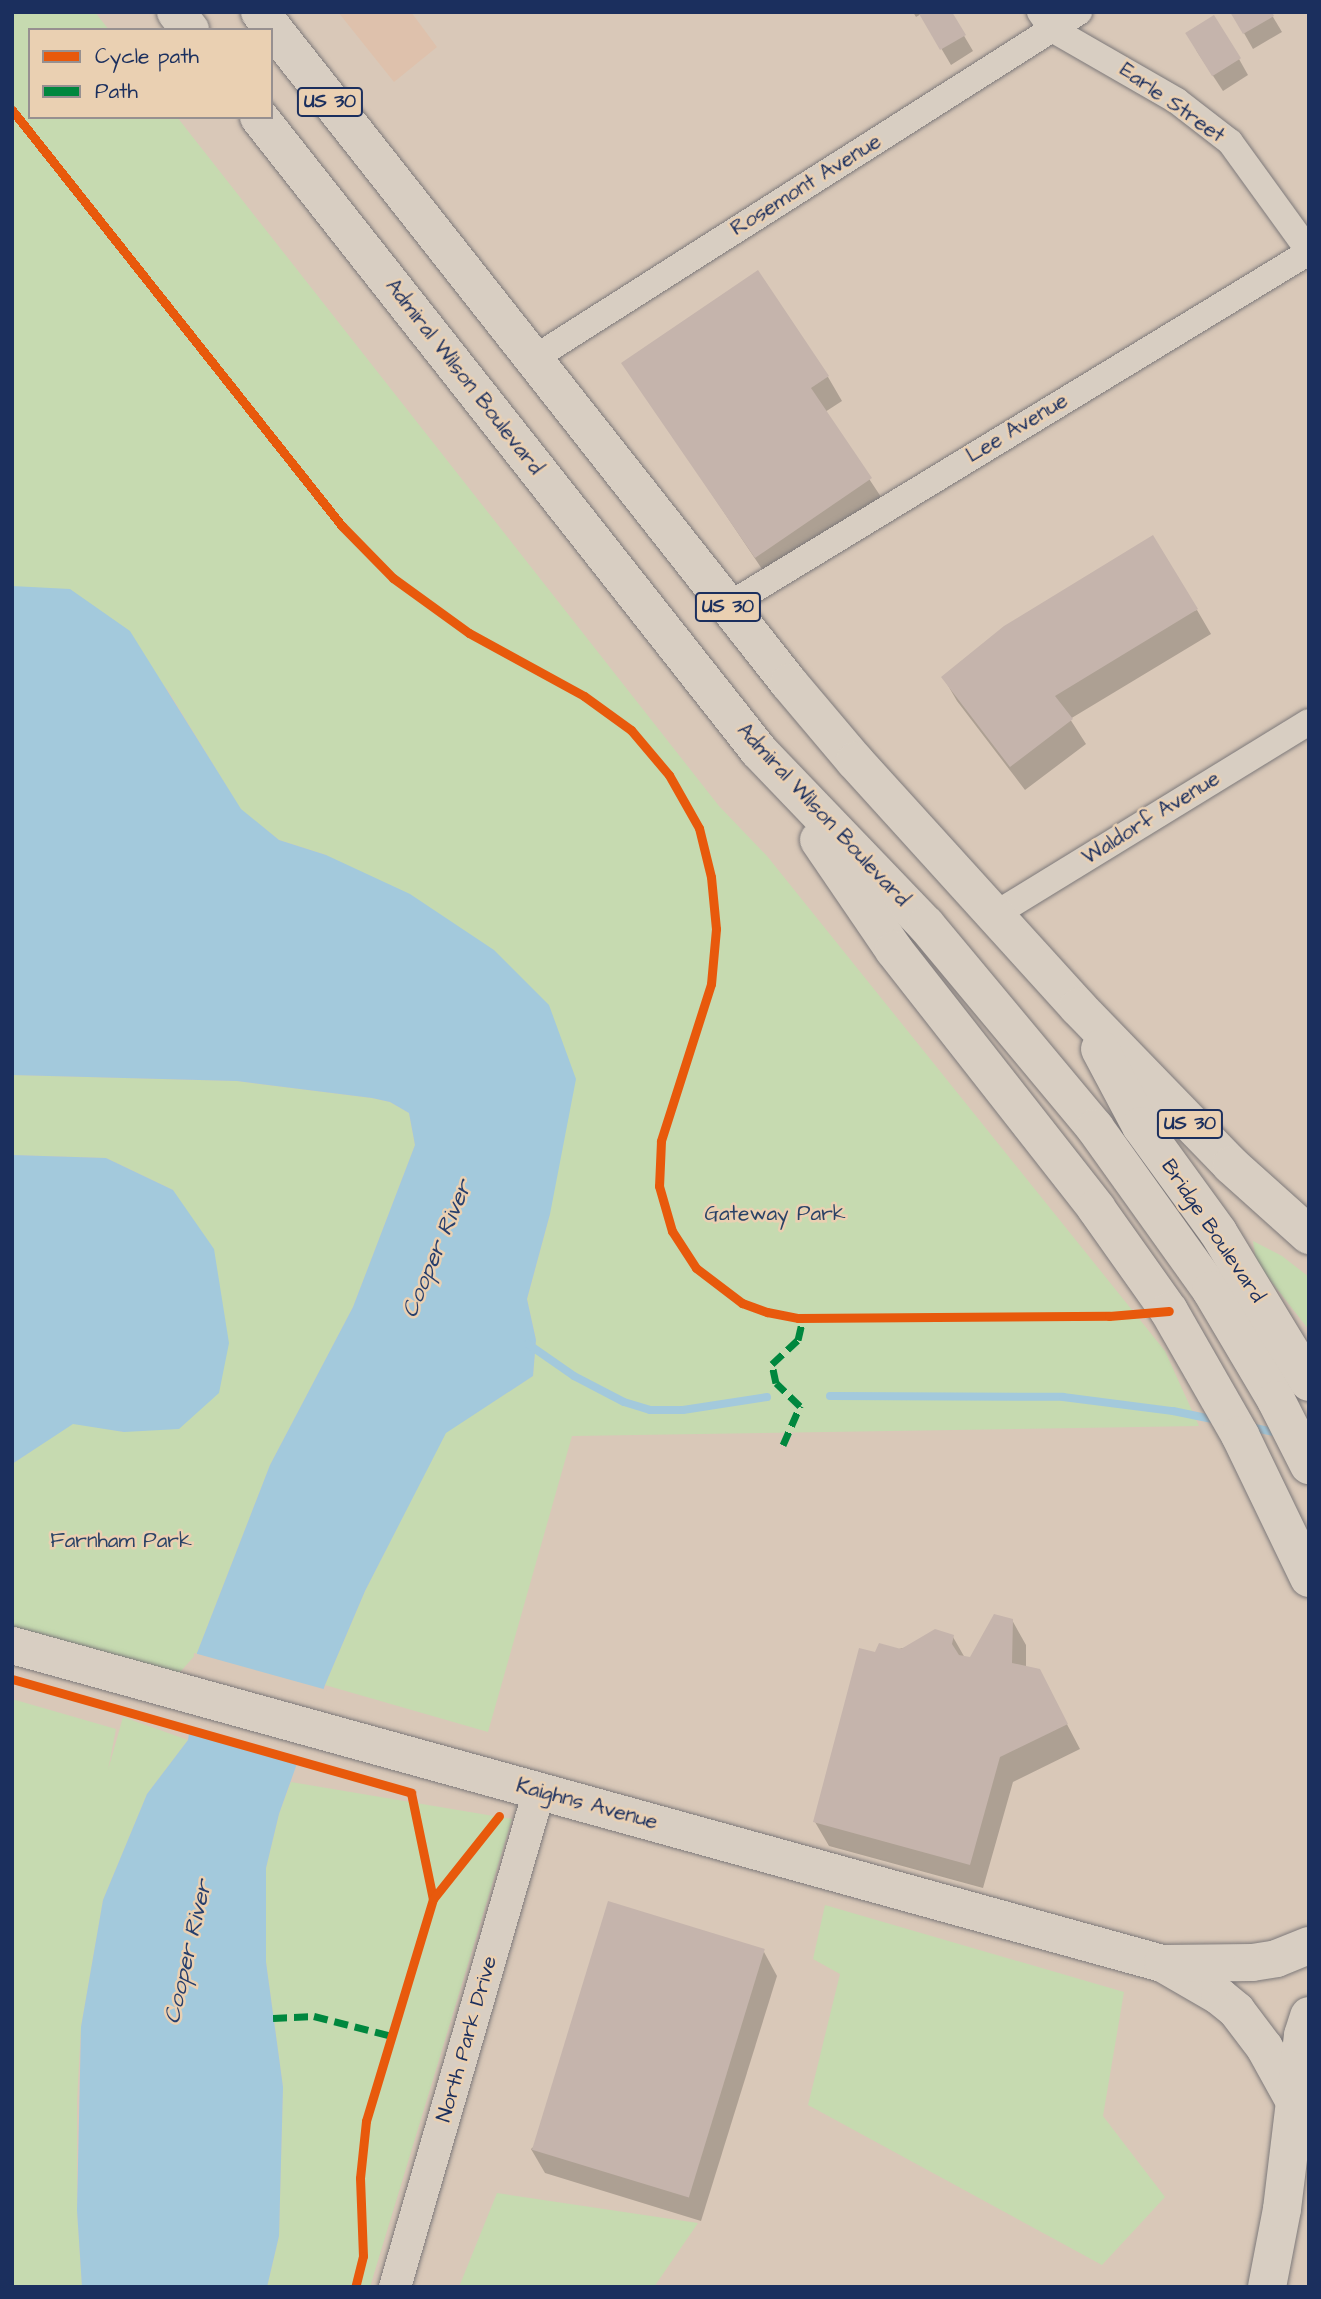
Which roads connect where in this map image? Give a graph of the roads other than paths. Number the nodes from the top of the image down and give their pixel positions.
1 (176, 12) edge
2 (260, 12) edge
3 (1079, 12) edge
4 (1046, 21) edge
5 (188, 28) edge
6 (273, 28) edge
7 (273, 29) edge
8 (261, 119) edge
9 (1309, 252) edge
10 (533, 359) junction
11 (727, 606) junction
12 (1309, 722) edge
13 (759, 751) junction
14 (994, 915) junction
15 (1078, 1007) junction
16 (1309, 1235) edge
17 (1309, 1381) edge
18 (1307, 1462) edge
19 (1309, 1578) edge
20 (12, 1645) edge
21 (539, 1791) junction
22 (1309, 1945) edge
23 (1162, 1963) junction
24 (1309, 2016) edge
25 (1302, 2115) edge
26 (395, 2287) edge
27 (1267, 2287) edge

1 - 5 highway
2 - 6 highway, US 30
3 - 4 street, Rosemont Avenue
4 - 9 street, Earle Street
4 - 10 street, Rosemont Avenue
7 - 10 highway, US 30
8 - 13 highway, Admiral Wilson Boulevard / US 30
9 - 11 street, Lee Avenue
10 - 11 highway, US 30
11 - 14 highway, US 30
12 - 14 street, Waldorf Avenue
13 - 18 highway, Admiral Wilson Boulevard / US 30
13 - 19 highway
14 - 15 highway, US 30
15 - 16 highway, US 30
15 - 17 highway, Bridge Boulevard
20 - 21 main road, Kaighns Avenue
21 - 23 main road, Kaighns Avenue
21 - 26 street, North Park Drive
22 - 23 main road, Kaighns Avenue
23 - 25 main road, Kaighns Avenue
24 - 25 highway
25 - 27 highway

